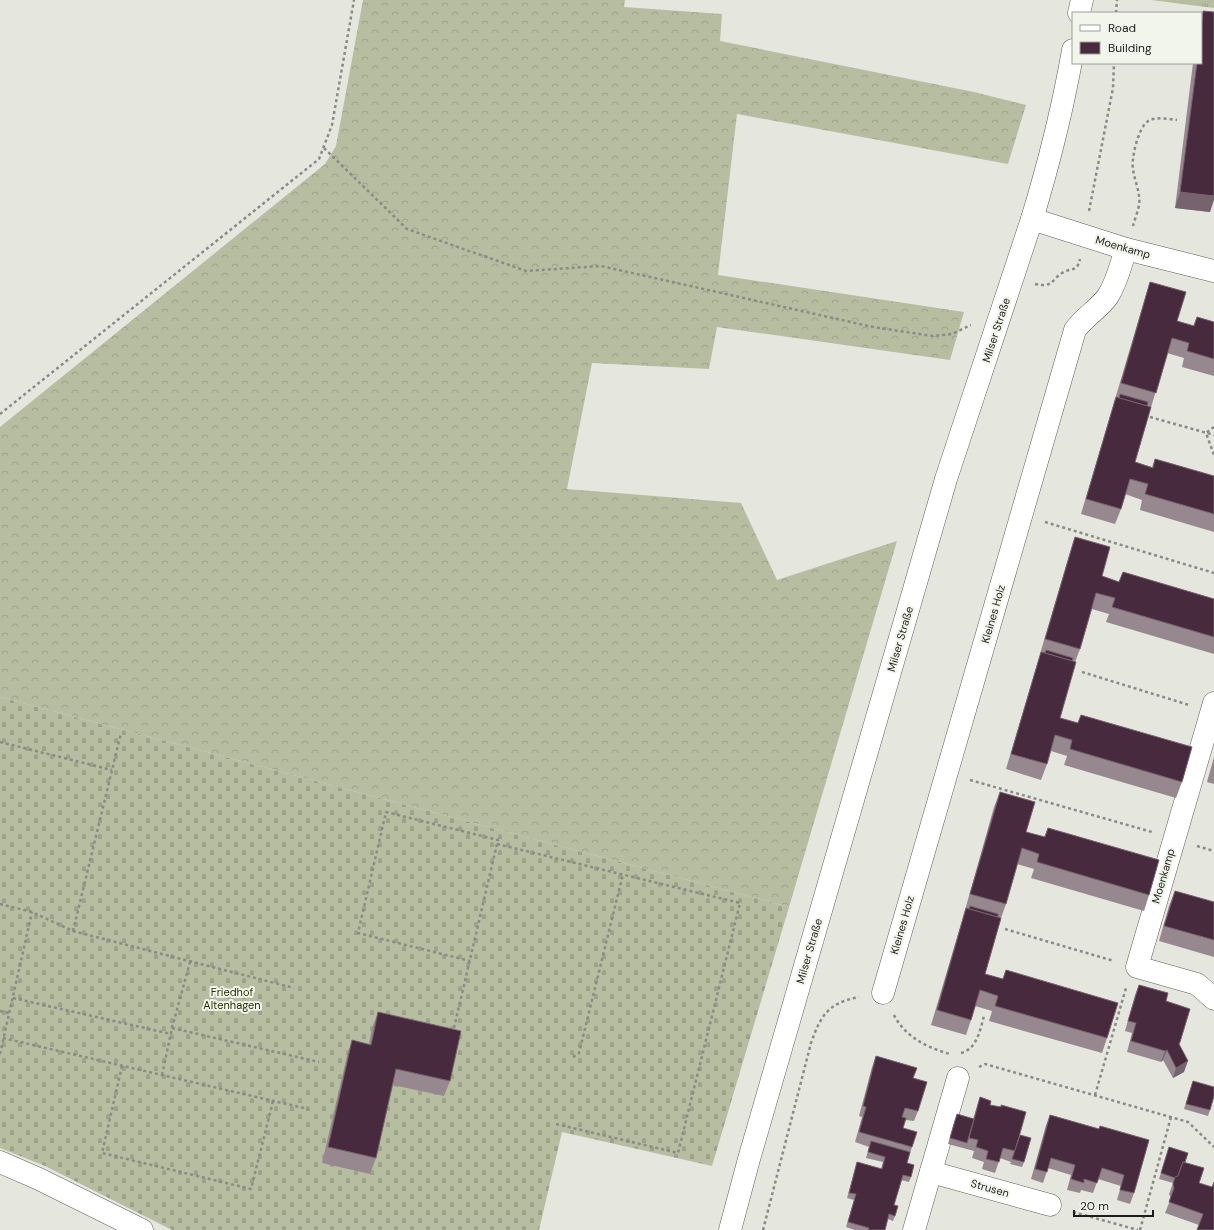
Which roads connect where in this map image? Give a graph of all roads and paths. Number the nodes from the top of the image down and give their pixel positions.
1 (354, 0) edge
2 (1082, 0) edge
3 (1117, 0) edge
4 (1079, 12) edge
5 (1116, 12) edge
6 (1072, 56) edge
7 (1114, 64) edge
8 (1177, 120) dead end
9 (324, 148) junction
10 (1092, 197) dead end
11 (1032, 219) junction
12 (1126, 249) junction
13 (1214, 271) edge
14 (973, 324) dead end
15 (0, 414) edge
16 (1150, 417) edge
17 (1214, 427) edge
18 (1206, 433) junction
19 (1214, 435) edge
20 (1214, 455) edge
21 (1021, 515) junction
22 (1214, 573) edge
23 (1082, 672) dead end
24 (1213, 707) edge
25 (121, 733) dead end
26 (0, 742) edge
27 (112, 770) junction
28 (947, 773) junction
29 (1174, 839) junction
30 (497, 844) junction
31 (1214, 850) edge
32 (623, 874) junction
33 (0, 904) edge
34 (32, 912) junction
35 (1005, 929) dead end
36 (73, 931) junction
37 (470, 961) junction
38 (190, 962) junction
39 (1137, 967) junction
40 (294, 988) dead end
41 (883, 992) junction
42 (13, 998) junction
43 (1214, 999) edge
44 (0, 1011) edge
45 (9, 1013) junction
46 (984, 1016) dead end
47 (172, 1028) junction
48 (454, 1028) edge
49 (171, 1034) junction
50 (3, 1038) junction
51 (959, 1053) dead end
52 (0, 1054) edge
53 (954, 1054) dead end
54 (573, 1057) dead end
55 (319, 1062) dead end
56 (122, 1066) junction
57 (162, 1075) junction
58 (958, 1078) joint
59 (1095, 1095) junction
60 (273, 1100) junction
61 (308, 1109) dead end
62 (1171, 1117) junction
63 (556, 1124) dead end
64 (1214, 1147) edge
65 (0, 1162) edge
66 (931, 1172) junction
67 (1050, 1205) joint
68 (142, 1230) edge
69 (730, 1230) edge
70 (763, 1230) edge
71 (914, 1230) edge
72 (1139, 1230) edge

1 - 9 path
2 - 4 street
3 - 5 path
6 - 11 street, Milser Straße
7 - 10 path
8 - 12 path
9 - 14 path
9 - 15 path
11 - 12 street, Moenkamp
11 - 69 street, Milser Straße
12 - 13 street, Moenkamp
12 - 21 street, Kleines Holz
16 - 18 path
17 - 18 path
18 - 19 path
18 - 20 path
21 - 22 path
21 - 28 street, Kleines Holz
23 - 24 path
24 - 29 street, Moenkamp
25 - 27 path
26 - 27 path
27 - 36 path
28 - 29 path
28 - 41 street, Kleines Holz
29 - 31 path
29 - 39 street, Moenkamp
30 - 32 path
30 - 37 path
30 - 37 path
32 - 54 path
32 - 63 path
33 - 34 path
34 - 36 path
34 - 42 path
35 - 39 path
36 - 38 path
37 - 48 path
38 - 40 path
38 - 47 path
39 - 43 street
39 - 59 path
41 - 53 path
41 - 70 path
42 - 45 path
42 - 49 path
44 - 45 path
45 - 50 path
46 - 51 path
47 - 49 path
47 - 55 path
49 - 57 path
50 - 52 path
50 - 56 path
56 - 57 path
56 - 60 path
57 - 60 path
58 - 59 path
58 - 66 street
59 - 62 path
60 - 61 path
62 - 64 path
62 - 72 path
65 - 68 street
66 - 67 street, Strusen
66 - 71 street
67 - 72 path

